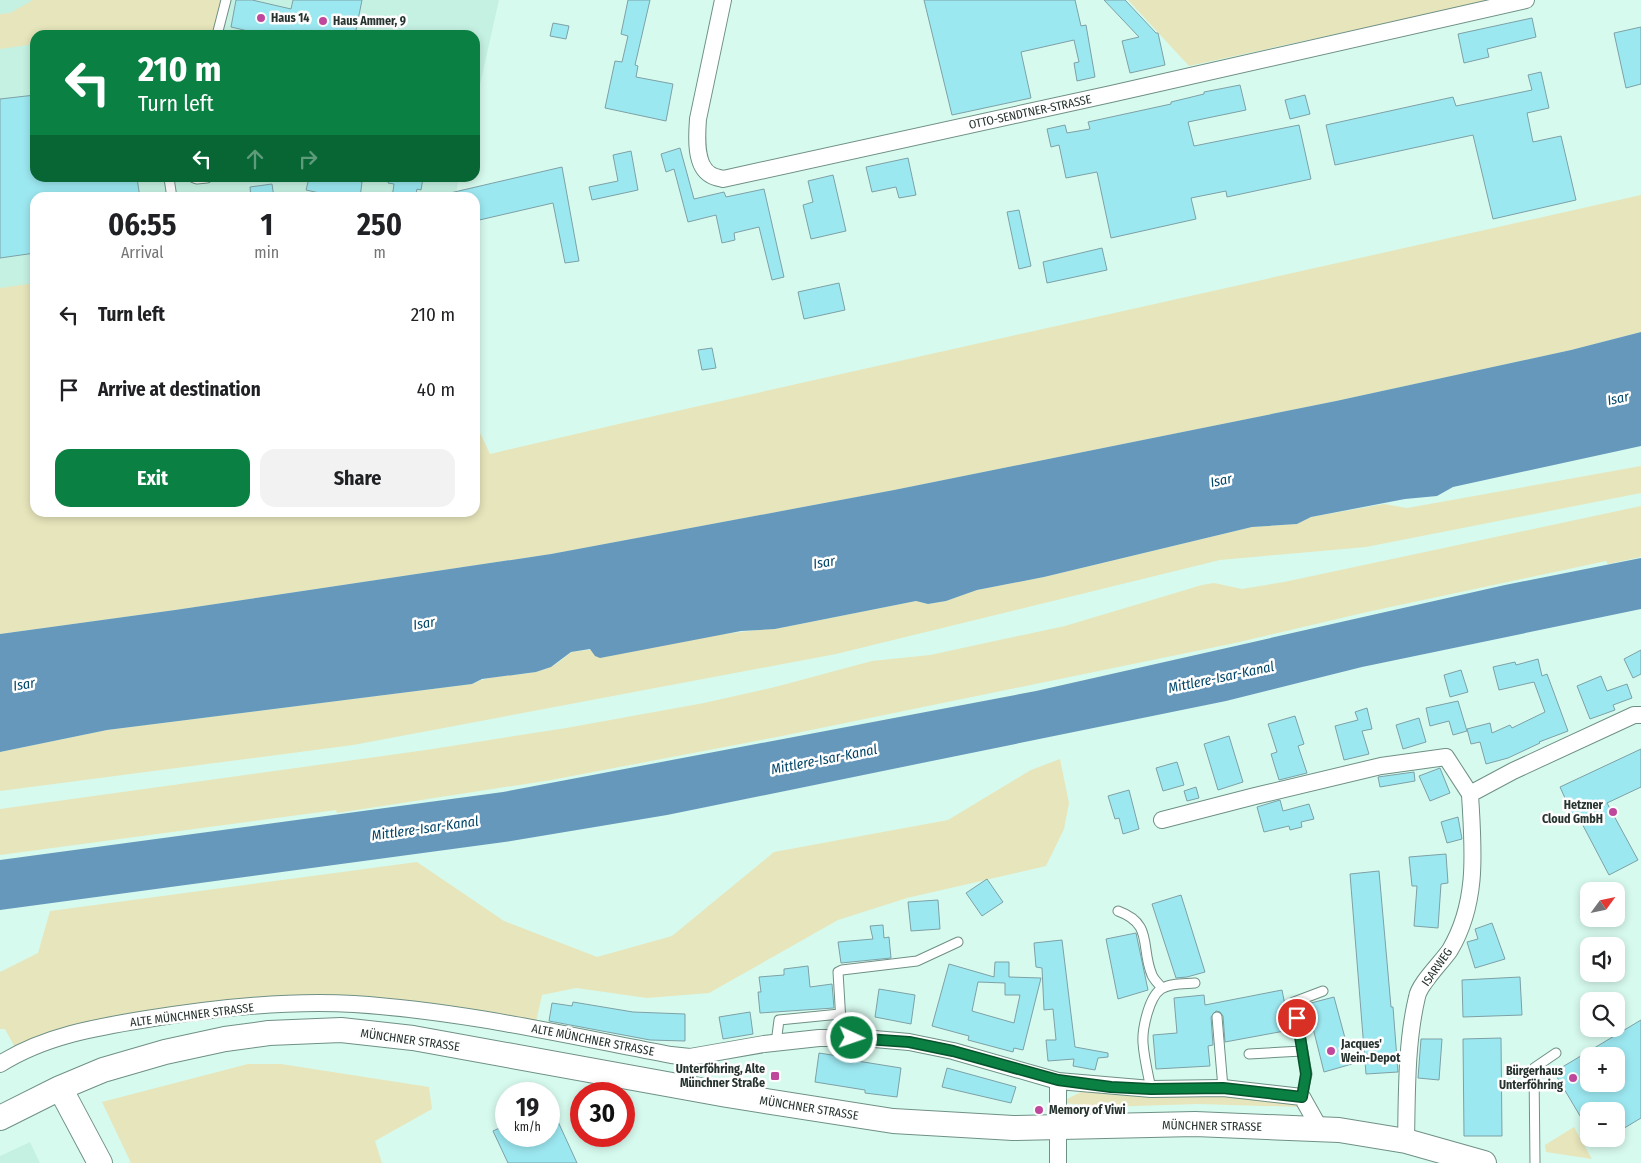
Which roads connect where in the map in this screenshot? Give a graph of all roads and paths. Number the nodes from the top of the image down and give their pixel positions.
1 (226, 0) edge
2 (723, 0) edge
3 (1526, 0) edge
4 (219, 30) edge
5 (1641, 715) edge
6 (1470, 794) junction
7 (1162, 820) dead end
8 (1118, 910) dead end
9 (958, 942) dead end
10 (1195, 983) dead end
11 (1162, 988) junction
12 (1324, 991) dead end
13 (840, 1014) junction
14 (1217, 1017) dead end
15 (842, 1038) junction
16 (776, 1043) junction
17 (1302, 1051) junction
18 (1556, 1053) dead end
19 (1249, 1054) dead end
20 (0, 1064) edge
21 (1058, 1080) junction
22 (60, 1088) junction
23 (1223, 1088) junction
24 (1151, 1089) junction
25 (1302, 1097) junction
26 (0, 1118) edge
27 (1058, 1127) junction
28 (1320, 1129) junction
29 (1406, 1141) junction
30 (1442, 1157) edge
31 (100, 1163) edge
32 (1058, 1163) edge
33 (1484, 1163) edge
34 (1535, 1163) edge

1 - 4 lane
2 - 3 street, OTTO-SENDTNER-STRASSE
5 - 6 street
6 - 7 street
6 - 29 street, ISARWEG
8 - 11 lane
9 - 13 lane
10 - 11 lane
11 - 24 lane
12 - 17 lane
13 - 15 lane
13 - 16 lane
14 - 23 lane
15 - 16 street, ALTE MÜNCHNER STRASSE
15 - 21 street, ALTE MÜNCHNER STRASSE
16 - 20 street, ALTE MÜNCHNER STRASSE
17 - 19 lane
17 - 25 lane
18 - 34 lane
21 - 24 street, ALTE MÜNCHNER STRASSE
21 - 27 street
22 - 26 main road, MÜNCHNER STRASSE
22 - 27 main road, MÜNCHNER STRASSE
22 - 31 main road
23 - 24 street, ALTE MÜNCHNER STRASSE
23 - 25 street, ALTE MÜNCHNER STRASSE
25 - 28 street
27 - 28 main road, MÜNCHNER STRASSE
27 - 32 street
28 - 29 main road, MÜNCHNER STRASSE
29 - 30 main road, MÜNCHNER STRASSE
30 - 33 main road, MÜNCHNER STRASSE

